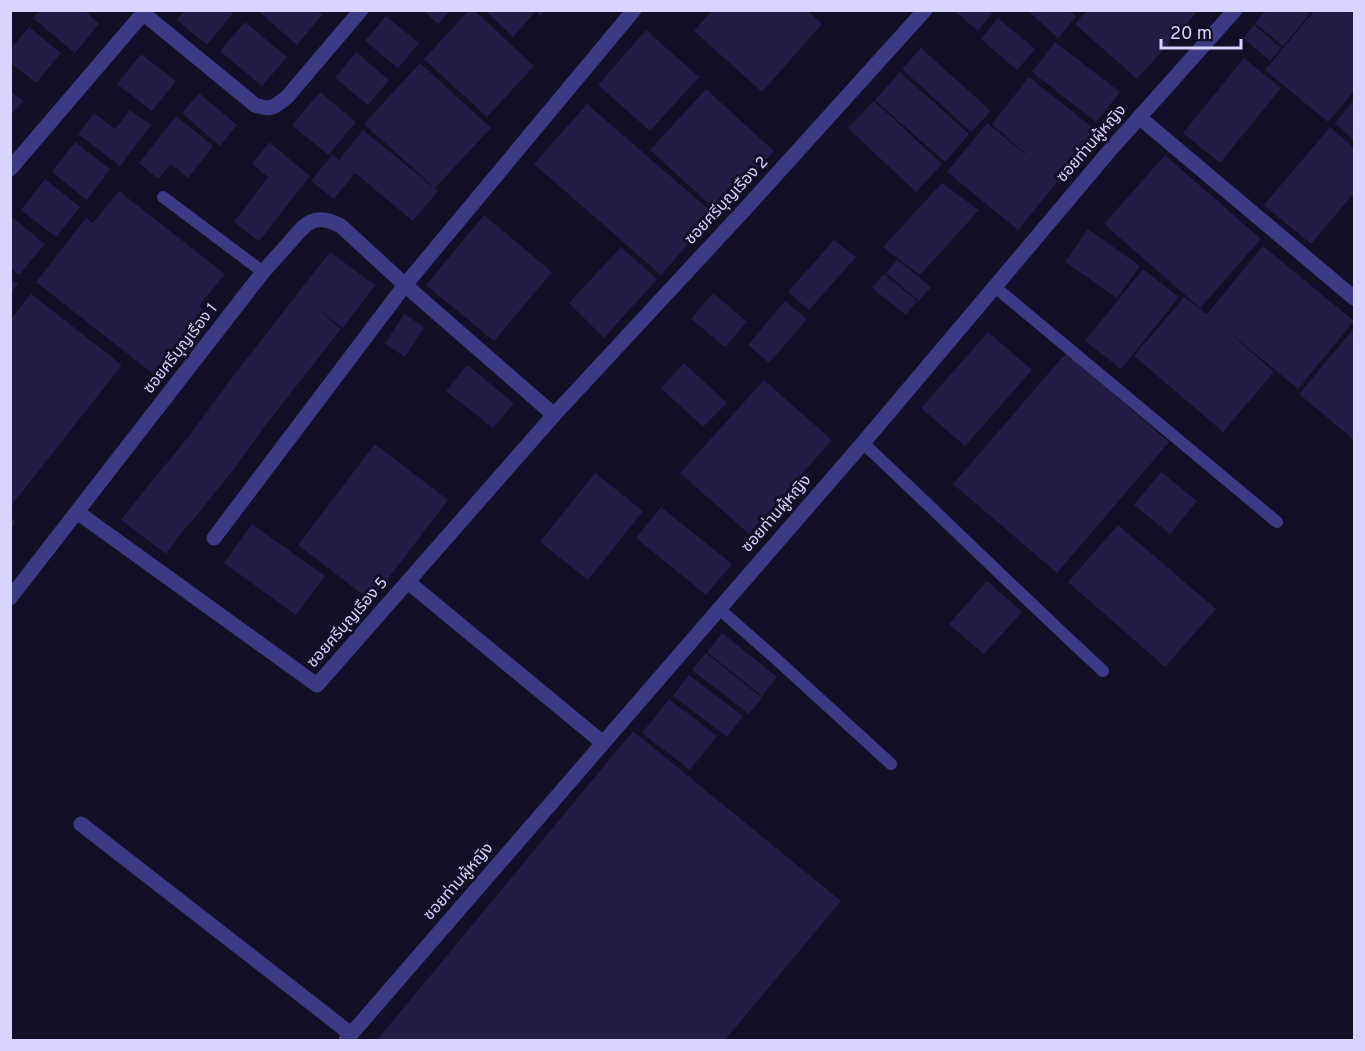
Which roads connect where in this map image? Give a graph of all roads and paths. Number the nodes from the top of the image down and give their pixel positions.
1 (361, 10) edge
2 (633, 10) edge
3 (925, 10) edge
4 (1235, 10) edge
5 (145, 12) edge
6 (1139, 117) junction
7 (10, 169) edge
8 (163, 197) dead end
9 (263, 272) junction
10 (405, 285) junction
11 (995, 286) junction
12 (1354, 298) edge
13 (554, 415) junction
14 (862, 443) junction
15 (77, 512) junction
16 (1277, 522) dead end
17 (214, 538) dead end
18 (408, 582) junction
19 (10, 598) edge
20 (718, 608) junction
21 (1103, 671) dead end
22 (603, 743) junction
23 (891, 764) dead end
24 (81, 824) dead end
25 (348, 1037) edge

1 - 5 street
2 - 10 street
3 - 13 street, ซอยศรีบุญเรือง 2
4 - 6 street, ซอยท่านผู้หญิง
5 - 7 street
6 - 11 street, ซอยท่านผู้หญิง
6 - 12 street
8 - 9 lane
9 - 10 street, ซอยศรีบุญเรือง 1
9 - 15 street, ซอยศรีบุญเรือง 1
10 - 13 street, ซอยศรีบุญเรือง 1
10 - 17 street
11 - 14 street, ซอยท่านผู้หญิง
11 - 16 lane
13 - 18 street, ซอยศรีบุญเรือง 5
14 - 20 street, ซอยท่านผู้หญิง
14 - 21 lane
15 - 18 street, ซอยศรีบุญเรือง 5
15 - 19 street, ซอยศรีบุญเรือง 1
18 - 22 street
20 - 22 street, ซอยท่านผู้หญิง
20 - 23 lane
22 - 25 street, ซอยท่านผู้หญิง
24 - 25 street

